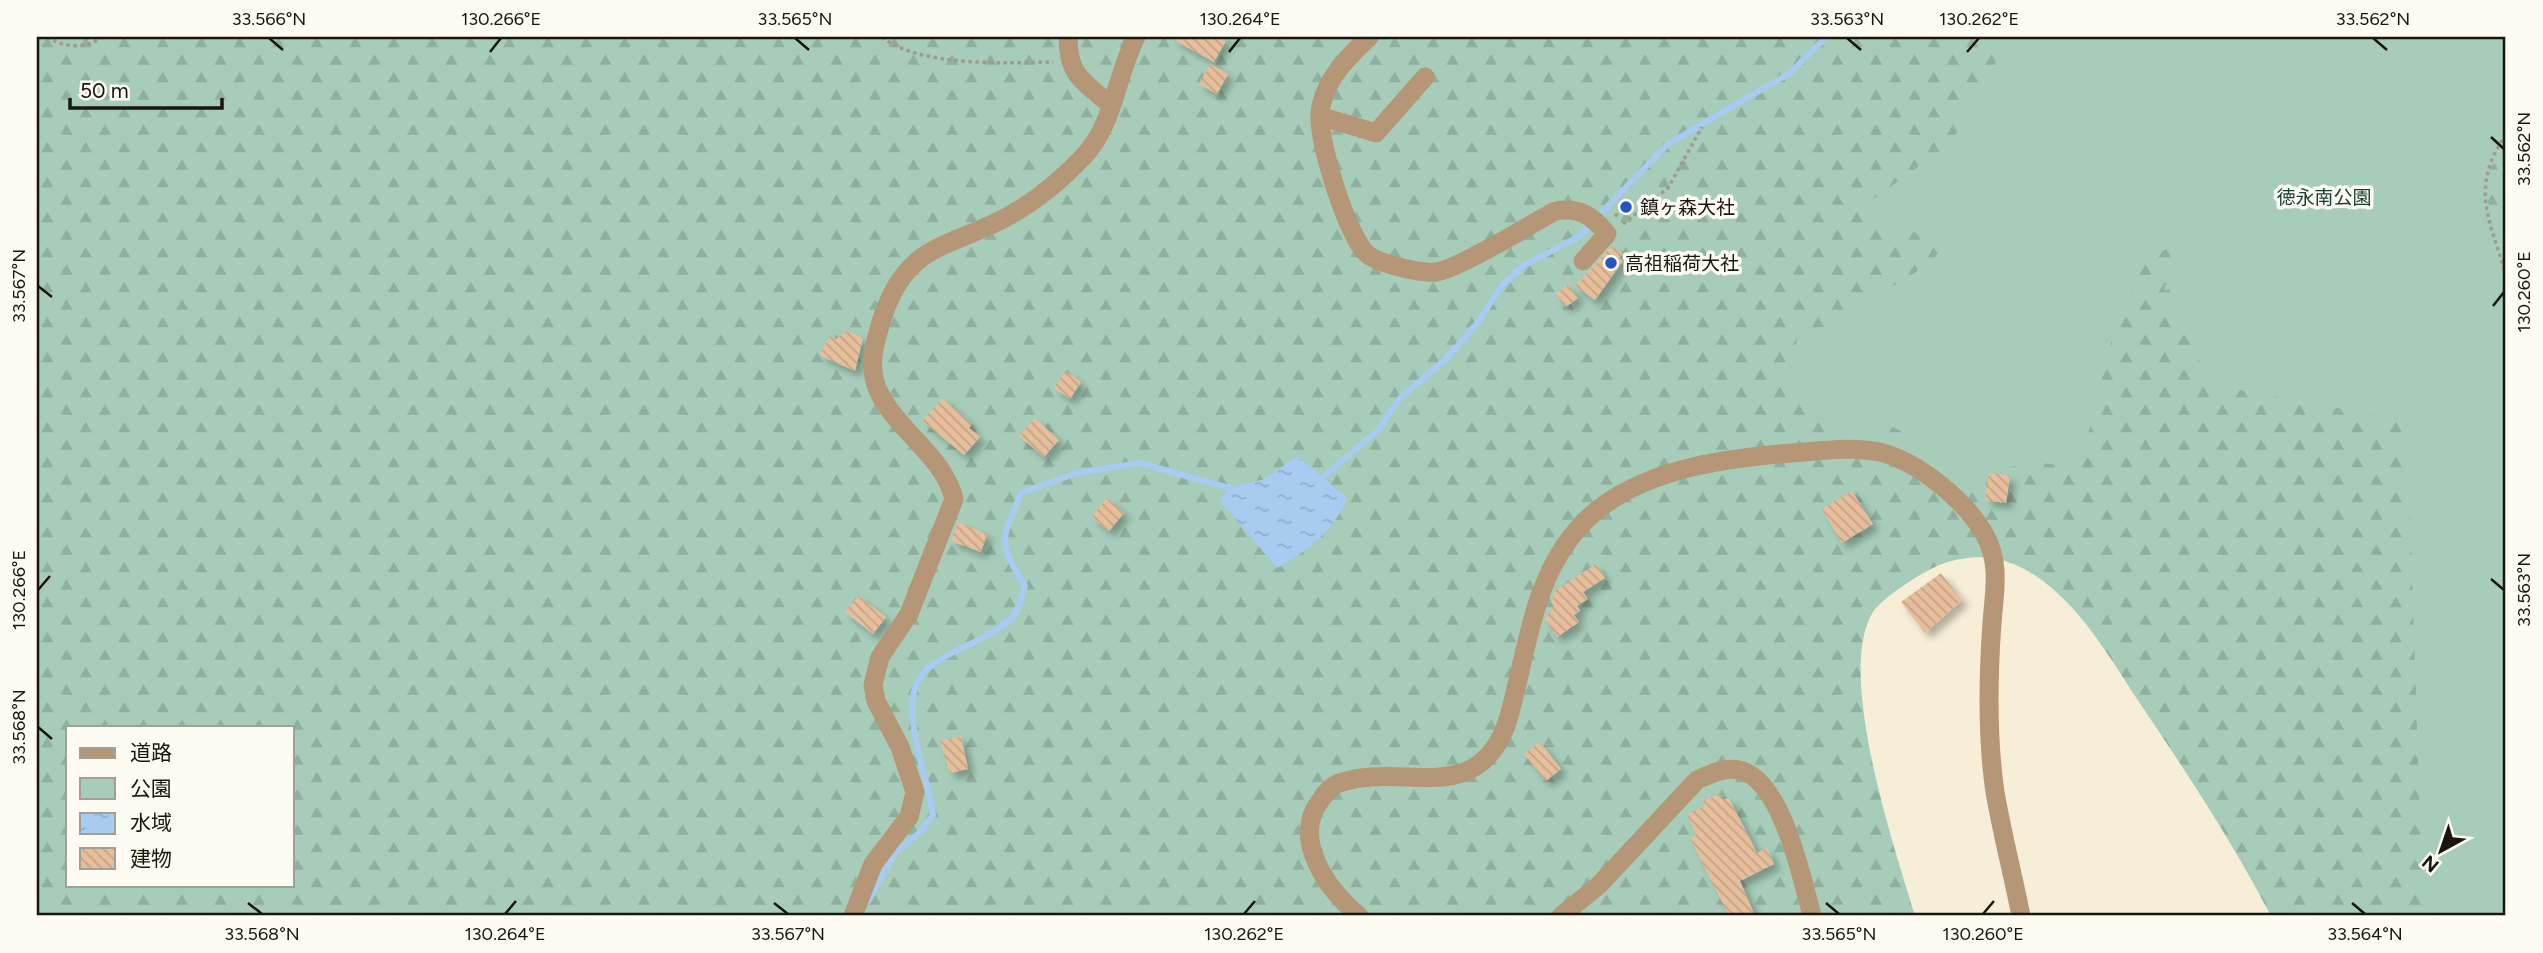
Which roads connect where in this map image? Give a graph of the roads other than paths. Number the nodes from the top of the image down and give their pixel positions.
1 (1068, 37) edge
2 (1136, 37) edge
3 (1369, 37) edge
4 (1425, 77) dead end
5 (1111, 105) junction
6 (1320, 116) junction
7 (1583, 261) dead end
8 (853, 916) edge
9 (1359, 916) edge
10 (1561, 916) edge
11 (1812, 916) edge
12 (2021, 916) edge

1 - 5 street
2 - 5 street
3 - 6 street
4 - 6 street
5 - 8 street
6 - 7 street
9 - 12 street
10 - 11 street

